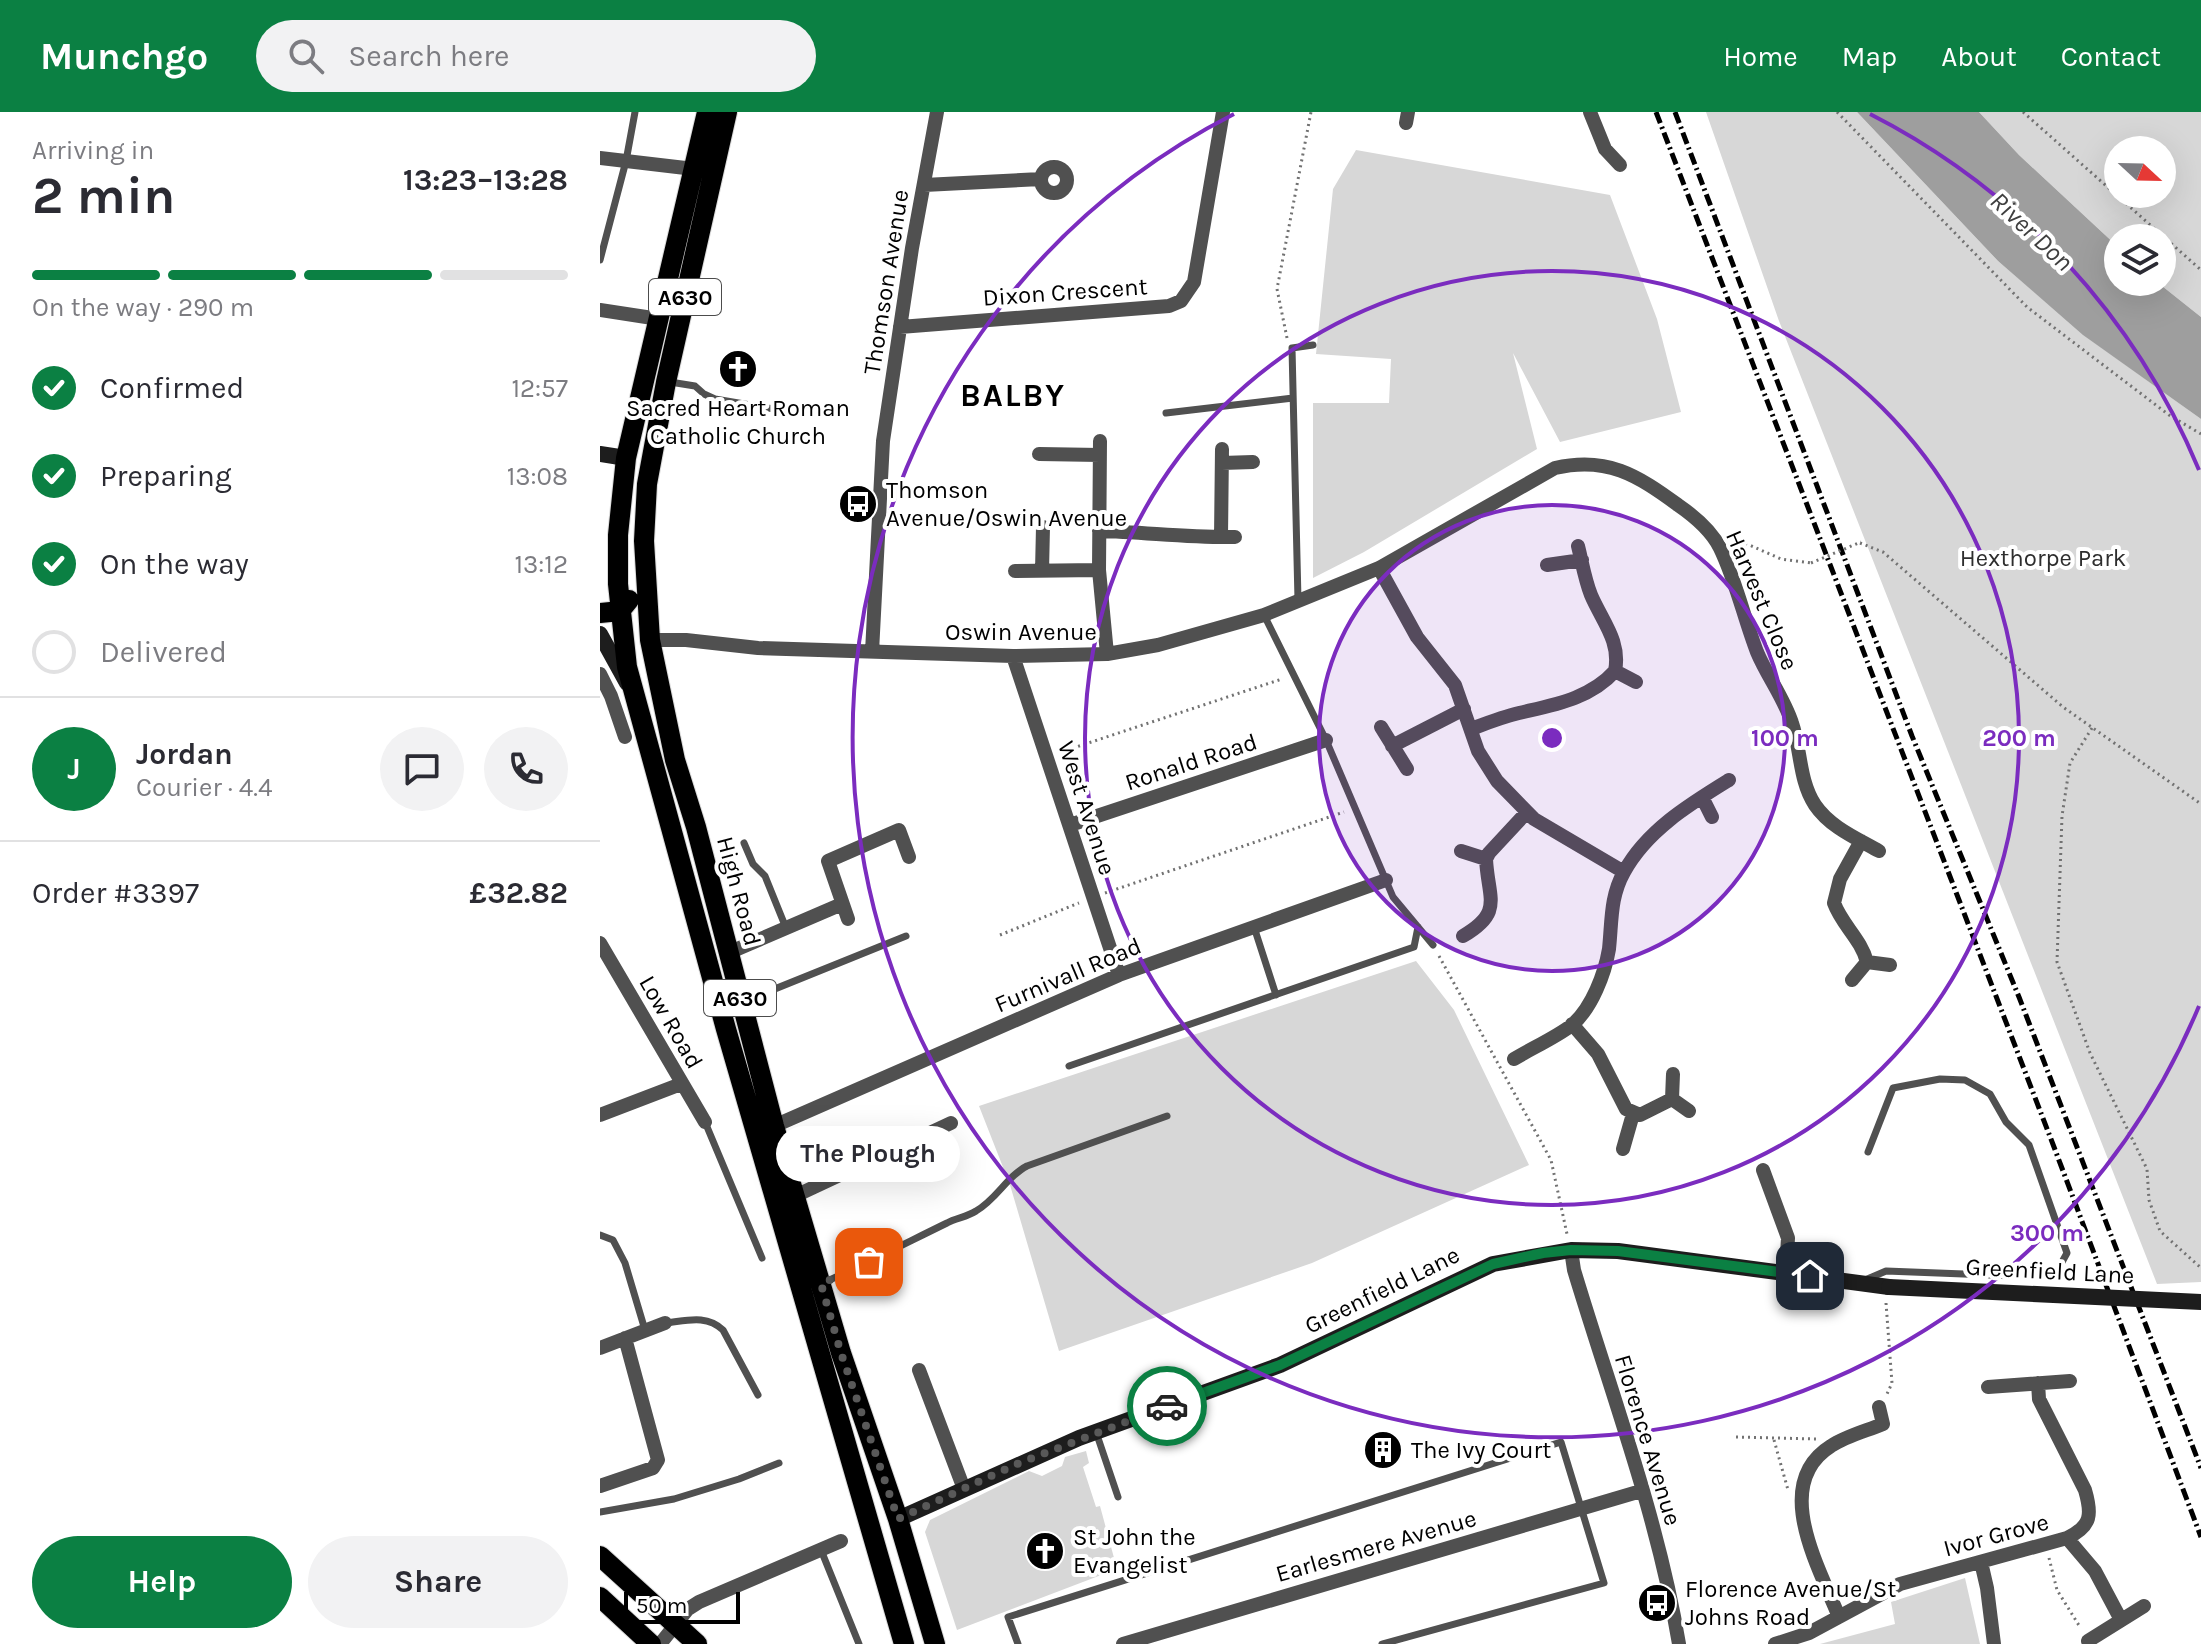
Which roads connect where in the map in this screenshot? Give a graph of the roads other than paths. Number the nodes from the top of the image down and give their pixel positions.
1 (635, 112) edge
2 (707, 112) edge
3 (727, 112) edge
4 (937, 112) edge
5 (1223, 112) edge
6 (1590, 112) edge
7 (600, 158) edge
8 (626, 161) junction
9 (1620, 165) dead end
10 (694, 169) junction
11 (1041, 179) dead end
12 (924, 185) junction
13 (600, 260) edge
14 (600, 310) edge
15 (659, 319) junction
16 (900, 327) junction
17 (1313, 345) dead end
18 (666, 382) junction
19 (1293, 398) junction
20 (774, 409) dead end
21 (1166, 413) dead end
22 (600, 454) edge
23 (1039, 454) dead end
24 (626, 458) junction
25 (1253, 462) dead end
26 (647, 484) junction
27 (645, 507) junction
28 (1043, 527) dead end
29 (1099, 531) junction
30 (1547, 565) dead end
31 (1379, 568) junction
32 (1099, 570) junction
33 (1015, 571) dead end
34 (1042, 571) junction
35 (1298, 602) junction
36 (610, 612) edge
37 (1264, 615) junction
38 (600, 634) edge
39 (650, 640) junction
40 (872, 652) junction
41 (1107, 654) junction
42 (1013, 656) junction
43 (1615, 671) junction
44 (600, 674) edge
45 (1636, 682) dead end
46 (637, 702) junction
47 (1464, 709) junction
48 (1381, 727) dead end
49 (1471, 729) junction
50 (625, 737) dead end
51 (1326, 740) junction
52 (1392, 746) junction
53 (1407, 769) dead end
54 (1729, 780) dead end
55 (1702, 797) junction
56 (664, 799) junction
57 (1527, 812) junction
58 (1712, 817) dead end
59 (1070, 825) junction
60 (1861, 841) junction
61 (744, 843) dead end
62 (1461, 851) dead end
63 (1879, 851) dead end
64 (909, 857) dead end
65 (1486, 859) junction
66 (1624, 872) junction
67 (1386, 880) junction
68 (842, 904) junction
69 (848, 919) dead end
70 (1254, 927) junction
71 (1418, 927) junction
72 (786, 928) junction
73 (906, 936) dead end
74 (1463, 936) dead end
75 (1433, 945) road end
76 (602, 952) edge
77 (728, 953) junction
78 (1867, 962) junction
79 (1890, 965) dead end
80 (1119, 975) junction
81 (1852, 980) dead end
82 (1276, 995) junction
83 (741, 1003) junction
84 (1572, 1024) junction
85 (1514, 1059) dead end
86 (1069, 1066) dead end
87 (1673, 1074) dead end
88 (681, 1084) junction
89 (1672, 1099) junction
90 (1689, 1111) dead end
91 (1633, 1114) junction
92 (600, 1115) edge
93 (1167, 1116) dead end
94 (705, 1122) joint
95 (951, 1123) dead end
96 (774, 1126) junction
97 (1623, 1149) dead end
98 (1868, 1152) dead end
99 (1763, 1170) dead end
100 (795, 1196) junction
101 (600, 1235) edge
102 (1571, 1250) junction
103 (762, 1258) dead end
104 (1786, 1272) junction
105 (1858, 1283) junction
106 (821, 1284) junction
107 (2201, 1302) edge
108 (665, 1323) joint
109 (645, 1331) junction
110 (625, 1338) junction
111 (600, 1348) edge
112 (919, 1370) dead end
113 (2070, 1381) dead end
114 (2038, 1383) junction
115 (1988, 1387) dead end
116 (758, 1395) dead end
117 (1879, 1407) road end
118 (1096, 1432) junction
119 (779, 1463) dead end
120 (600, 1486) edge
121 (964, 1489) junction
122 (1641, 1491) junction
123 (1118, 1497) dead end
124 (1580, 1509) junction
125 (600, 1512) edge
126 (882, 1520) junction
127 (2067, 1538) junction
128 (841, 1541) dead end
129 (821, 1549) junction
130 (600, 1556) edge
131 (1981, 1562) junction
132 (600, 1597) edge
133 (2144, 1606) dead end
134 (1839, 1617) junction
135 (929, 1619) junction
136 (2121, 1620) junction
137 (676, 1624) junction
138 (1169, 1637) edge
139 (2088, 1641) road end
140 (651, 1644) edge
141 (660, 1644) edge
142 (697, 1644) edge
143 (859, 1644) edge
144 (904, 1644) edge
145 (913, 1644) edge
146 (935, 1644) edge
147 (942, 1644) edge
148 (1018, 1644) edge
149 (1123, 1644) edge
150 (1382, 1644) edge
151 (1679, 1644) edge
152 (1775, 1644) edge
153 (1994, 1644) edge

1 - 8 lane
2 - 10 main road, A630
3 - 18 main road, A630
4 - 12 street, Thomson Avenue
5 - 16 street, Dixon Crescent
6 - 9 street
7 - 8 street
8 - 10 street
8 - 13 lane
10 - 15 main road, A630
11 - 12 street
12 - 16 street, Thomson Avenue
14 - 15 street
15 - 24 main road, A630
16 - 40 street, Thomson Avenue
17 - 19 lane
18 - 20 lane
18 - 26 main road, A630
19 - 21 lane
19 - 35 lane
22 - 24 street
23 - 29 street
24 - 26 main road
24 - 36 main road, A630
25 - 29 street
26 - 27 main road, A630
27 - 36 main road
27 - 39 main road, A630
28 - 34 street
29 - 32 street
30 - 43 street
31 - 35 street, Oswin Avenue
31 - 47 street
31 - 60 street, Harvest Close
32 - 34 street
32 - 41 street
33 - 34 street
35 - 37 street, Oswin Avenue
36 - 46 main road, A630
37 - 41 street, Oswin Avenue
37 - 51 lane
38 - 46 street
39 - 40 street, Oswin Avenue
39 - 56 main road, A630
39 - 77 main road, High Road / A630
40 - 42 street, Oswin Avenue
41 - 42 street, Oswin Avenue
42 - 59 street, West Avenue
43 - 45 street
43 - 49 street
44 - 50 street
46 - 56 main road, A630
47 - 49 street
47 - 52 street
48 - 52 street
49 - 57 street
51 - 59 street, Ronald Road
51 - 67 lane
52 - 53 street
54 - 55 street
55 - 58 street
55 - 66 street
56 - 126 main road, High Road / A630
57 - 65 street
57 - 66 street
59 - 80 street, West Avenue
60 - 63 street, Harvest Close
60 - 78 street
61 - 72 lane
62 - 65 street
64 - 68 street
65 - 74 street
66 - 84 street
67 - 70 street, Furnivall Road
67 - 71 lane
68 - 69 street
68 - 72 street
70 - 80 street, Furnivall Road
70 - 82 lane
71 - 75 lane
71 - 82 lane
72 - 77 street
73 - 83 lane
76 - 88 street, Low Road
77 - 83 main road, High Road / A630
78 - 79 street
78 - 81 street
80 - 96 street, Furnivall Road
82 - 86 lane
83 - 96 main road, High Road / A630
84 - 85 street
84 - 91 street
87 - 89 street
88 - 92 street
88 - 94 street, Low Road
89 - 90 street
89 - 91 street
91 - 97 street
93 - 106 lane
94 - 103 lane
95 - 100 street
96 - 100 main road, High Road / A630
98 - 105 lane
99 - 104 street
100 - 106 main road, High Road / A630
101 - 109 lane
102 - 104 street, Greenfield Lane
102 - 118 street, Greenfield Lane
102 - 122 street, Florence Avenue
104 - 105 street, Greenfield Lane
105 - 107 street, Greenfield Lane, bridge
106 - 126 main road, High Road / A630
108 - 109 street
108 - 116 lane
109 - 110 street
110 - 111 street
110 - 120 street
112 - 121 street
113 - 114 street
114 - 115 street
114 - 127 street, Ivor Grove
117 - 134 street
118 - 121 street, Greenfield Lane
118 - 123 lane
119 - 125 lane
121 - 126 street, Greenfield Lane
122 - 124 street, Earlesmere Avenue
122 - 151 street, Florence Avenue
124 - 138 street, Earlesmere Avenue
124 - 148 lane
124 - 150 lane
126 - 135 main road, High Road / A630
126 - 144 main road, High Road / A630
126 - 145 main road
127 - 131 street, Ivor Grove
127 - 136 street
128 - 129 street
129 - 137 street
129 - 143 lane
130 - 137 main road
131 - 134 street, Ivor Grove
131 - 153 street
132 - 140 main road
133 - 136 street
134 - 152 street, Ivor Grove
135 - 146 main road, High Road / A630
135 - 147 street, High Road
136 - 139 street
137 - 141 street
137 - 142 main road
138 - 149 street, Earlesmere Avenue

